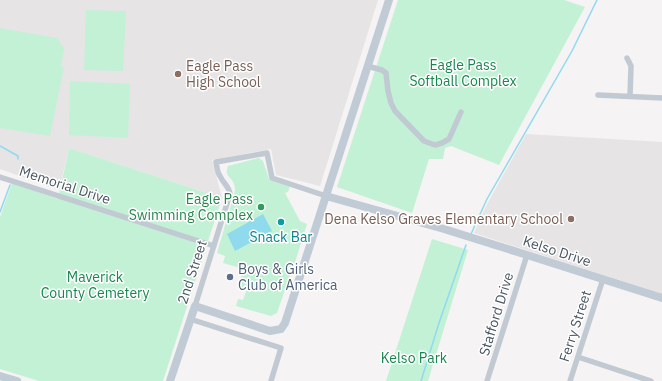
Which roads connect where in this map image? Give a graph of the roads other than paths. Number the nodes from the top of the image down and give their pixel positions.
1 (389, 0) edge
2 (627, 58) dead end
3 (368, 66) junction
4 (598, 95) dead end
5 (630, 96) junction
6 (662, 98) edge
7 (461, 112) dead end
8 (0, 177) edge
9 (326, 196) junction
10 (214, 246) junction
11 (527, 255) junction
12 (603, 279) junction
13 (662, 298) edge
14 (195, 306) junction
15 (190, 319) junction
16 (578, 357) junction
17 (0, 376) edge
18 (17, 381) edge
19 (170, 381) edge
20 (271, 381) edge
21 (487, 381) edge
22 (570, 381) edge
23 (651, 381) edge

1 - 3 street
2 - 5 street
3 - 7 street
3 - 9 street
4 - 5 street
5 - 6 street
8 - 10 street, Memorial Drive
9 - 10 street, 2nd Street
9 - 11 street, Kelso Drive
9 - 14 street
10 - 14 street, 2nd Street
11 - 12 street, Kelso Drive
11 - 21 street, Stafford Drive
12 - 13 street, Kelso Drive
12 - 16 street, Ferry Street
14 - 15 street, 2nd Street
15 - 19 street, 2nd Street
15 - 20 street
16 - 22 street, Ferry Street
16 - 23 street
17 - 18 street

